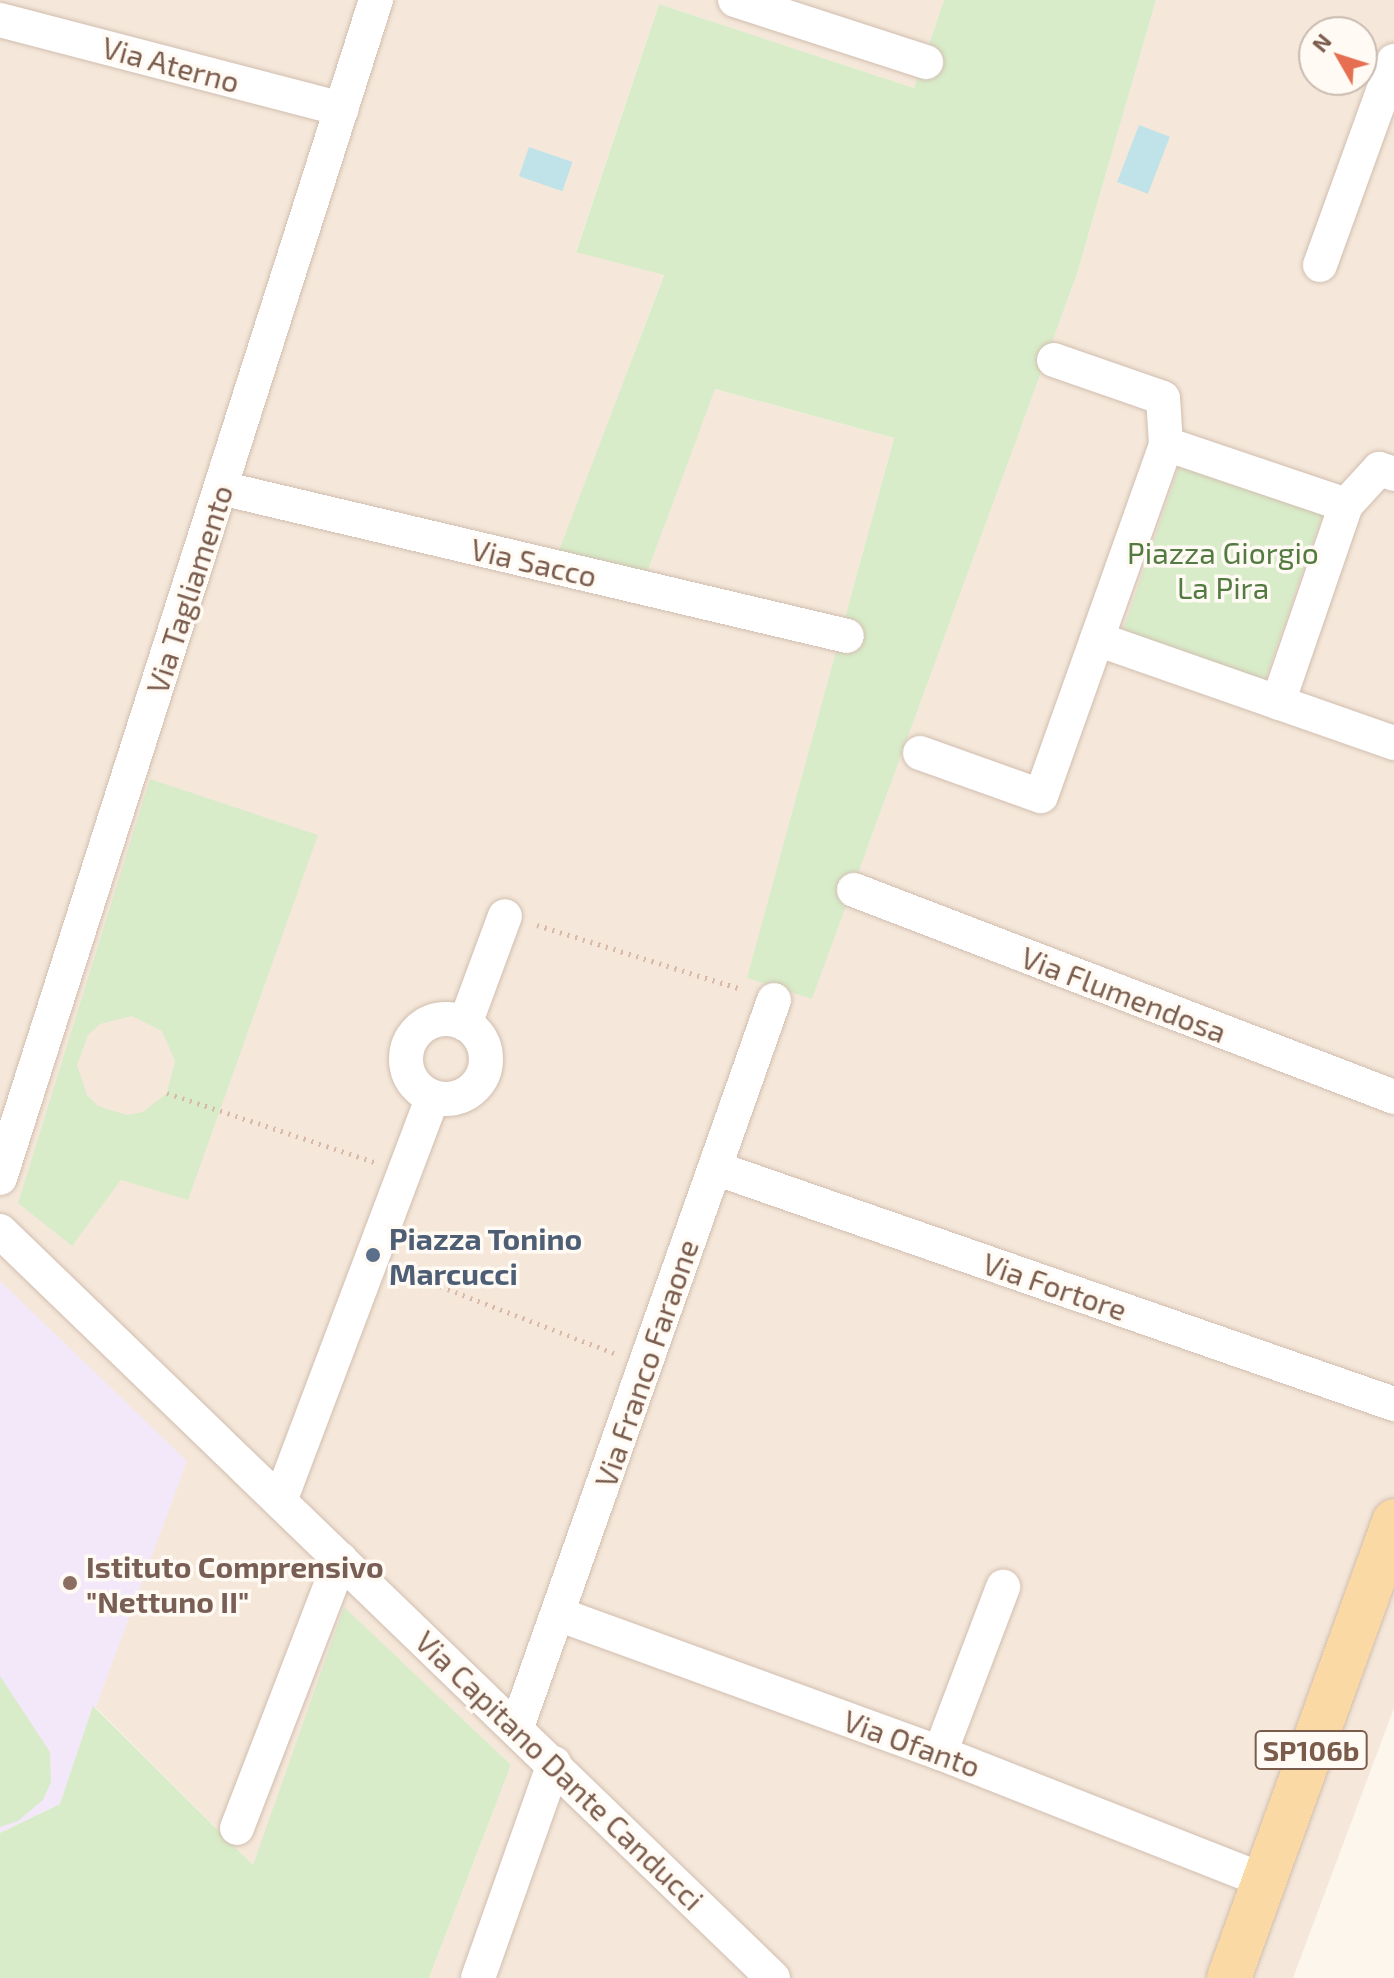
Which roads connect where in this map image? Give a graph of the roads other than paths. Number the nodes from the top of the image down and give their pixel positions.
1 (376, 0) edge
2 (735, 0) edge
3 (0, 20) edge
4 (1394, 61) edge
5 (926, 62) dead end
6 (342, 109) junction
7 (1320, 265) dead end
8 (1054, 360) dead end
9 (1166, 444) junction
10 (1394, 474) edge
11 (221, 488) junction
12 (1346, 505) junction
13 (847, 636) dead end
14 (1097, 639) junction
15 (1278, 703) junction
16 (1394, 743) edge
17 (920, 753) dead end
18 (854, 890) dead end
19 (505, 916) road end
20 (774, 1000) road end
21 (465, 1024) junction
22 (1394, 1097) edge
23 (432, 1098) junction
24 (715, 1168) junction
25 (0, 1178) edge
26 (0, 1231) edge
27 (1394, 1404) edge
28 (280, 1501) junction
29 (1394, 1521) edge
30 (341, 1559) junction
31 (1003, 1587) dead end
32 (558, 1614) junction
33 (517, 1727) junction
34 (940, 1753) junction
35 (554, 1763) junction
36 (237, 1828) dead end
37 (1263, 1880) junction
38 (478, 1978) edge
39 (773, 1978) edge
40 (1229, 1978) edge

1 - 6 street, Via Tagliamento
2 - 5 street
3 - 6 street, Via Aterno
4 - 7 street
6 - 11 street, Via Tagliamento
8 - 9 street
9 - 12 street
9 - 14 street
10 - 12 street
11 - 13 street, Via Sacco
11 - 25 street, Via Tagliamento
12 - 15 street
14 - 15 street
14 - 17 street
15 - 16 street
18 - 22 street, Via Flumendosa
19 - 21 street
20 - 24 street, Via Franco Faraone
21 - 23 street
21 - 23 street
23 - 28 street
24 - 27 street, Via Fortore
24 - 32 street, Via Franco Faraone
26 - 28 street, Via Capitano Dante Canducci
28 - 30 street, Via Capitano Dante Canducci
29 - 37 main road, SP106b
30 - 33 street, Via Capitano Dante Canducci
30 - 36 street
31 - 34 street
32 - 33 street, Via Franco Faraone
32 - 34 street, Via Ofanto
33 - 35 street, Via Capitano Dante Canducci
34 - 37 street, Via Ofanto
35 - 38 street
35 - 39 street, Via Capitano Dante Canducci
37 - 40 main road, SP106b

